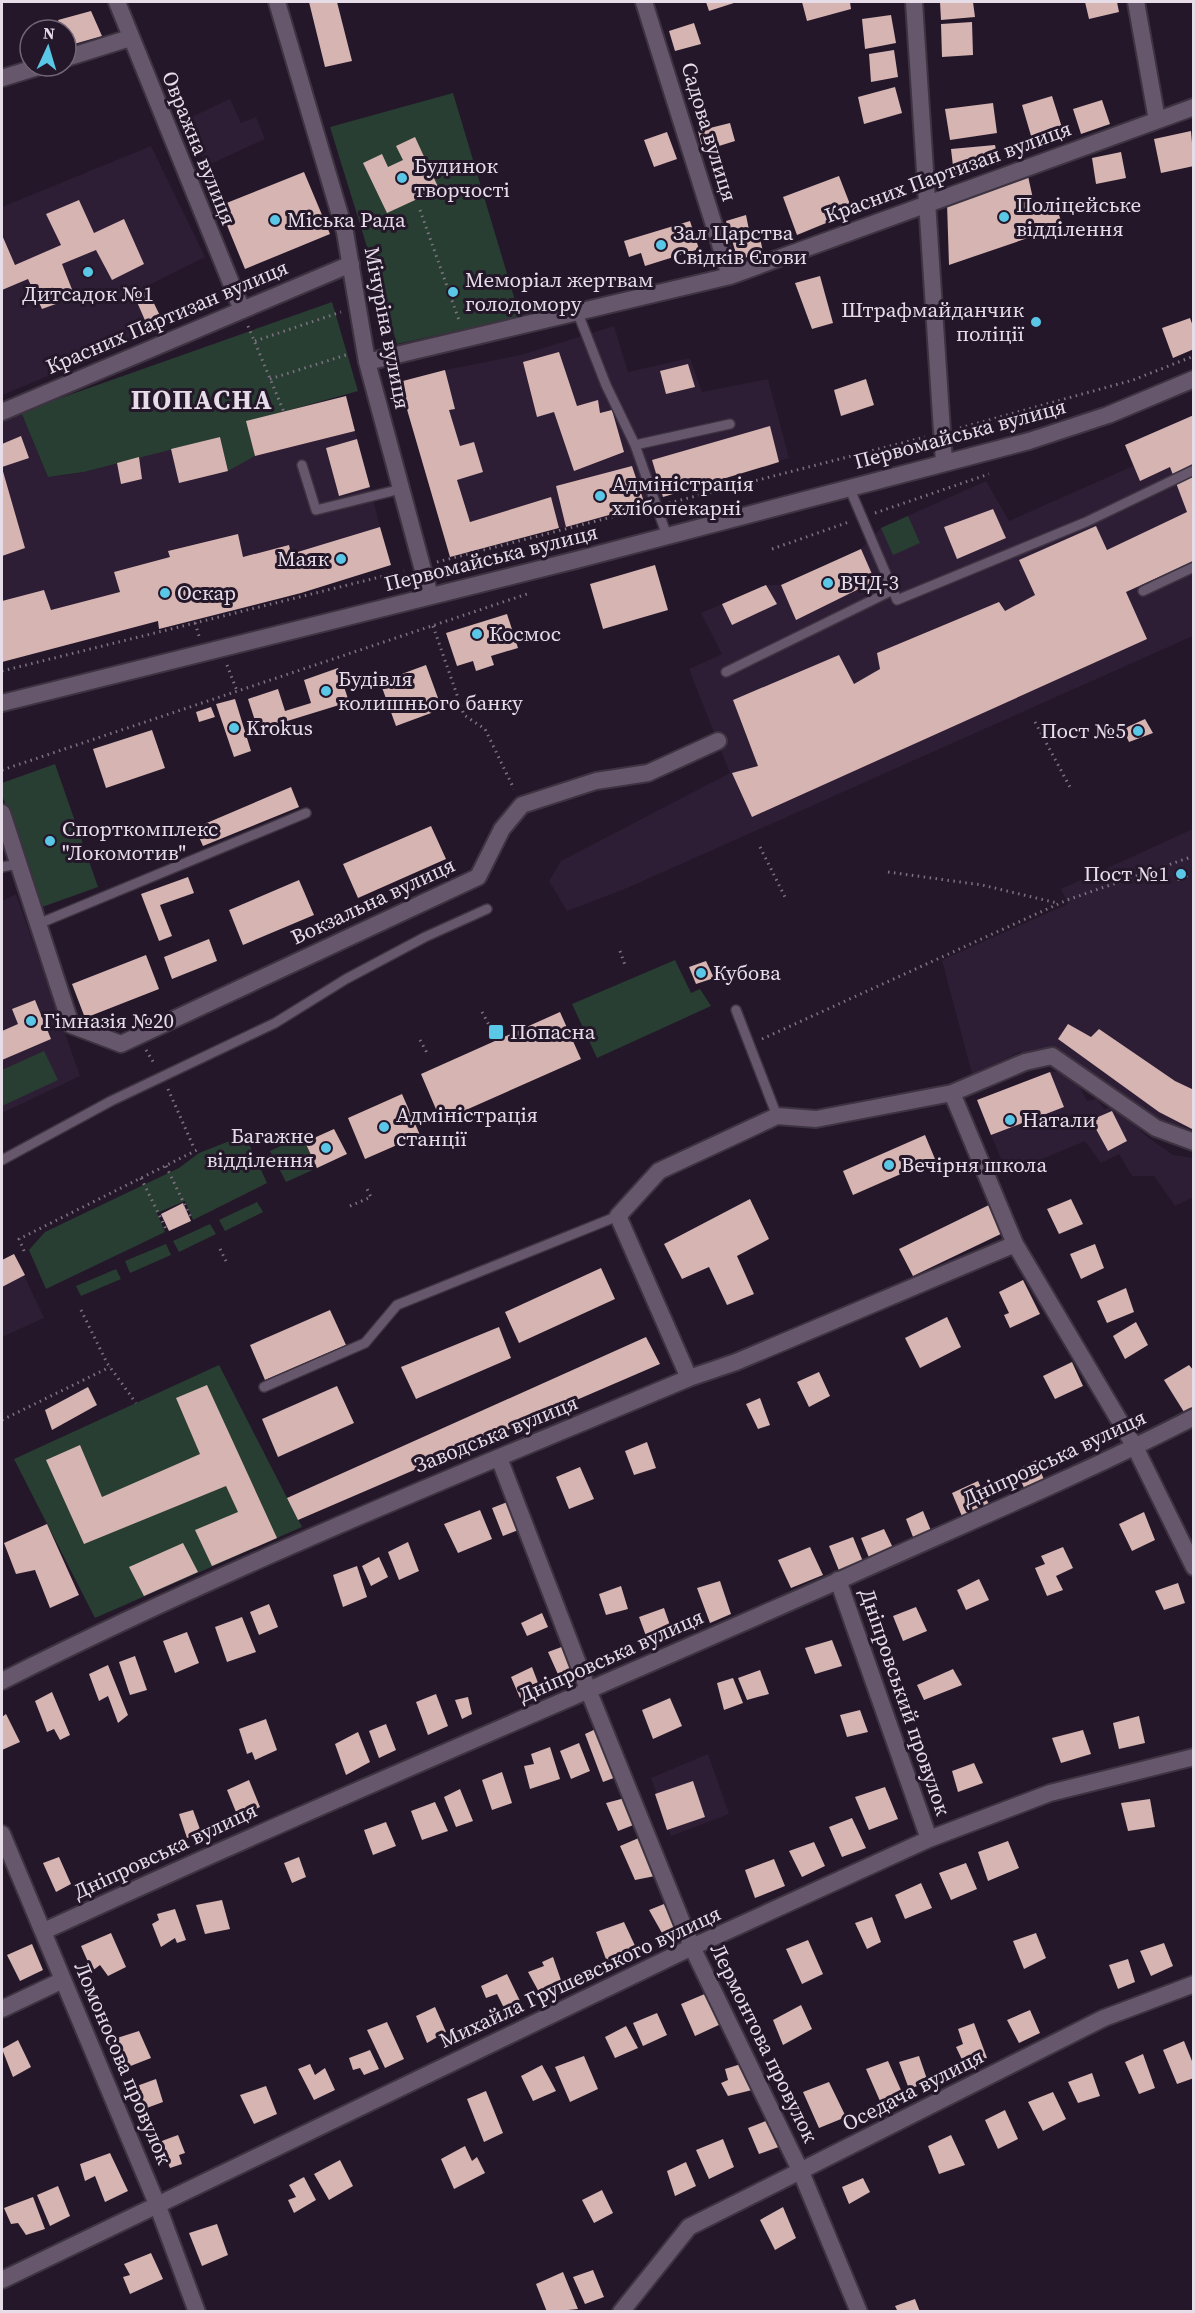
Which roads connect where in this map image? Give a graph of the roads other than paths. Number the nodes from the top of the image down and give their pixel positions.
1 (117, 2) edge
2 (277, 2) edge
3 (644, 2) edge
4 (914, 2) edge
5 (1136, 2) edge
6 (130, 38) junction
7 (78, 54) edge
8 (18, 73) edge
9 (2, 78) edge
10 (1194, 107) edge
11 (1157, 120) junction
12 (928, 202) junction
13 (351, 264) junction
14 (730, 276) junction
15 (242, 310) junction
16 (577, 311) junction
17 (366, 356) junction
18 (1194, 379) edge
19 (2, 412) edge
20 (730, 424) dead end
21 (635, 445) junction
22 (944, 462) junction
23 (302, 465) dead end
24 (1194, 470) edge
25 (849, 487) junction
26 (401, 489) junction
27 (667, 536) junction
28 (1194, 567) edge
29 (893, 590) junction
30 (1143, 591) dead end
31 (430, 596) junction
32 (726, 672) dead end
33 (2, 703) edge
34 (718, 741) dead end
35 (2, 813) edge
36 (306, 813) dead end
37 (10, 865) edge
38 (487, 909) dead end
39 (38, 924) junction
40 (736, 1010) dead end
41 (952, 1093) junction
42 (777, 1116) junction
43 (1194, 1142) edge
44 (2, 1160) edge
45 (618, 1216) junction
46 (1015, 1244) junction
47 (689, 1378) junction
48 (264, 1387) dead end
49 (1194, 1417) edge
50 (1135, 1447) junction
51 (499, 1458) junction
52 (1194, 1567) edge
53 (838, 1580) junction
54 (2, 1681) edge
55 (589, 1692) junction
56 (1194, 1756) edge
57 (2, 1834) edge
58 (929, 1839) junction
59 (44, 1931) junction
60 (692, 1947) junction
61 (63, 1980) junction
62 (1194, 1984) edge
63 (2, 2009) edge
64 (801, 2172) junction
65 (157, 2204) junction
66 (2, 2280) edge
67 (197, 2312) edge
68 (621, 2312) edge
69 (859, 2312) edge

1 - 6 street, Овражна вулиця
2 - 13 street, Мічуріна вулиця
3 - 14 street, Садова вулиця
4 - 12 street
5 - 11 street
6 - 7 street
6 - 15 street, Овражна вулиця
8 - 9 street
10 - 11 street, Красних Партизан вулиця
11 - 12 street, Красних Партизан вулиця
12 - 14 street, Красних Партизан вулиця
12 - 22 street
13 - 15 street, Красних Партизан вулиця
13 - 17 street, Мічуріна вулиця
14 - 16 street, Красних Партизан вулиця
15 - 19 street, Красних Партизан вулиця
16 - 17 street, Красних Партизан вулиця
16 - 21 lane
17 - 26 street, Мічуріна вулиця
18 - 22 street, Первомайська вулиця
20 - 21 lane
21 - 27 lane
22 - 25 street, Первомайська вулиця
23 - 26 lane
24 - 29 lane
25 - 27 street, Первомайська вулиця
25 - 29 lane
26 - 31 street, Мічуріна вулиця
27 - 31 street, Первомайська вулиця
28 - 30 lane
29 - 32 lane
31 - 33 street, Первомайська вулиця
34 - 39 street, Вокзальна вулиця
35 - 37 street
36 - 39 lane
37 - 39 street
38 - 44 lane
40 - 42 lane
41 - 42 street
41 - 43 street
41 - 46 street
42 - 45 street
45 - 47 street
45 - 48 lane
46 - 47 street, Заводська вулиця
46 - 50 street
47 - 51 street, Заводська вулиця
49 - 50 street, Дніпровська вулиця
50 - 52 street
50 - 53 street, Дніпровська вулиця
51 - 54 street, Заводська вулиця
51 - 55 street, Лермонтова провулок
53 - 55 street, Дніпровська вулиця
53 - 58 street, Дніпровський провулок
55 - 59 street, Дніпровська вулиця
55 - 60 street, Лермонтова провулок
56 - 58 street, Михайла Грушевського вулиця
57 - 59 street, Ломоносова провулок
58 - 60 street, Михайла Грушевського вулиця
59 - 61 street, Ломоносова провулок
60 - 64 street, Лермонтова провулок
60 - 65 street, Михайла Грушевського вулиця
61 - 63 street
61 - 65 street, Ломоносова провулок
62 - 64 street, Оседача вулиця
64 - 68 street, Оседача вулиця
64 - 69 street, Лермонтова провулок
65 - 66 street, Михайла Грушевського вулиця
65 - 67 street, Ломоносова провулок

